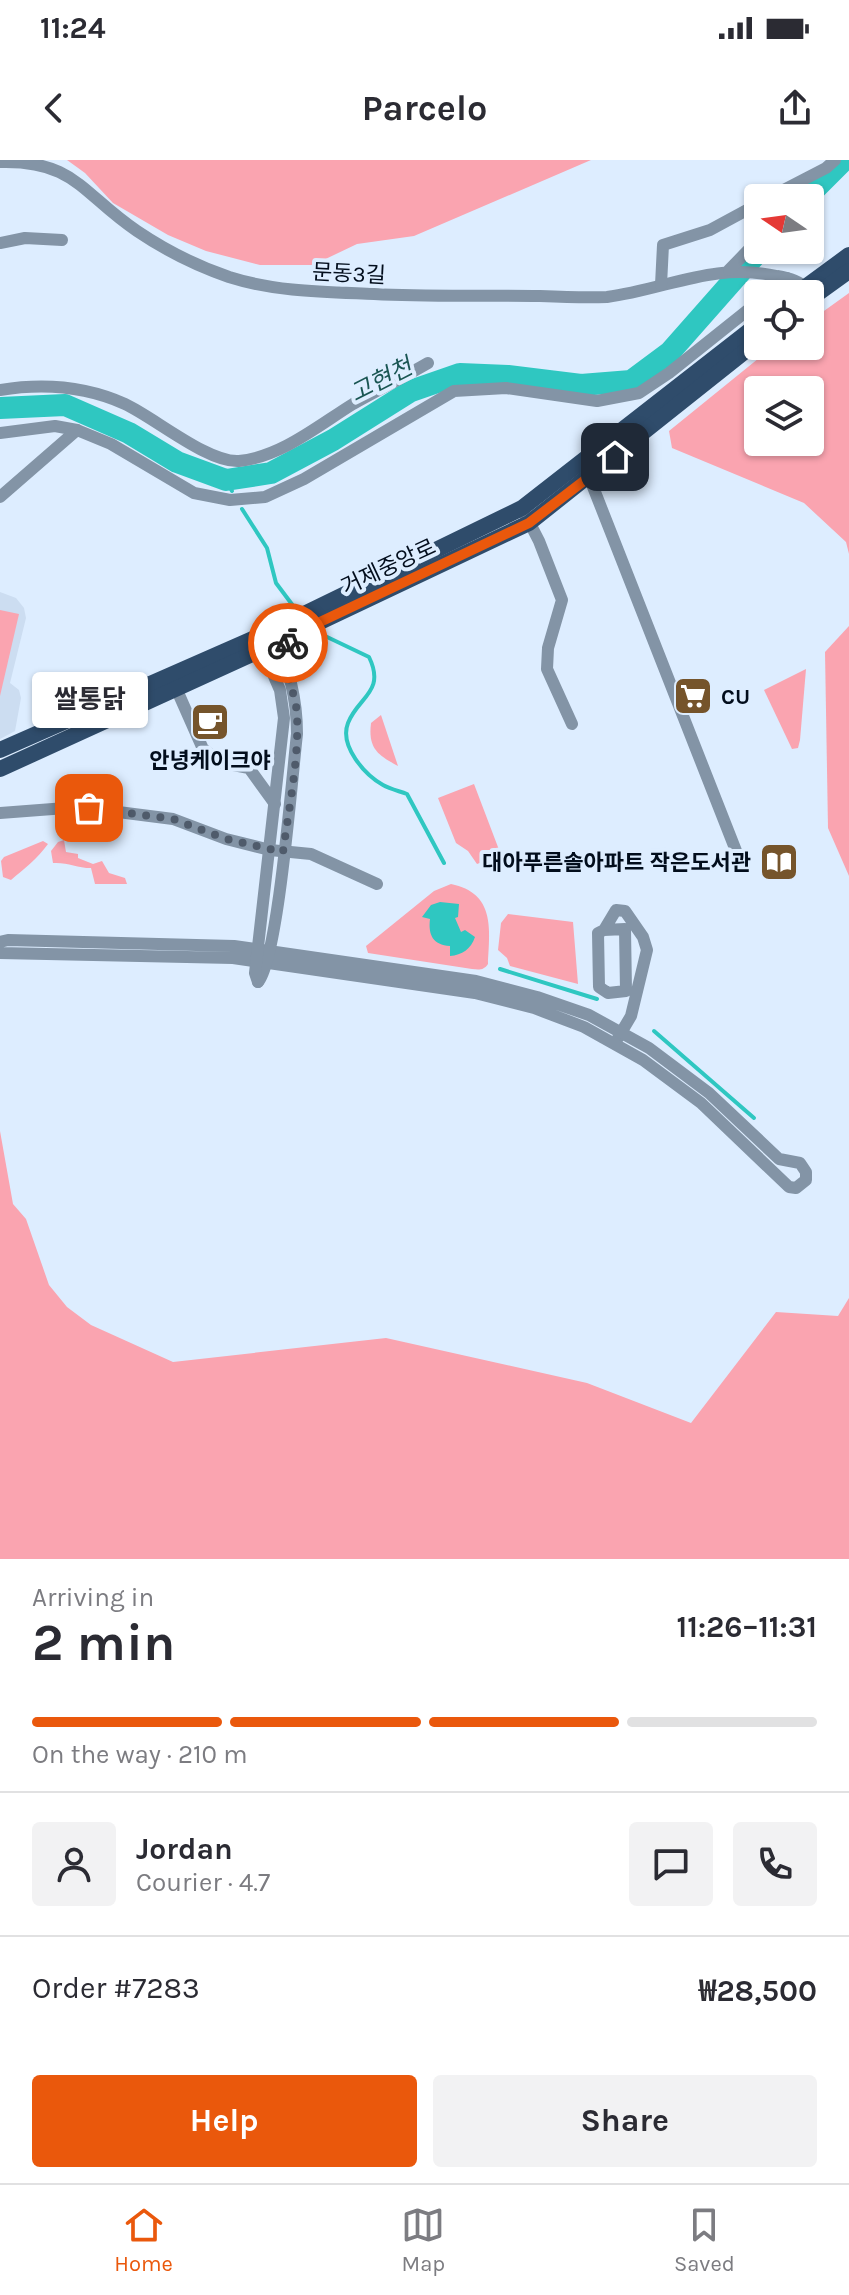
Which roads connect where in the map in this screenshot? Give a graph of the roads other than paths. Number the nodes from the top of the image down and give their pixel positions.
1 (835, 160) edge
2 (0, 162) edge
3 (795, 184) edge
4 (744, 212) edge
5 (62, 240) dead end
6 (0, 243) edge
7 (744, 254) edge
8 (849, 255) edge
9 (729, 270) junction
10 (849, 271) edge
11 (787, 278) junction
12 (785, 280) edge
13 (789, 280) edge
14 (821, 280) edge
15 (824, 284) edge
16 (661, 285) junction
17 (744, 313) edge
18 (744, 336) edge
19 (744, 351) edge
20 (428, 363) dead end
21 (0, 390) edge
22 (77, 430) junction
23 (0, 433) edge
24 (586, 469) junction
25 (0, 497) edge
26 (526, 516) junction
27 (301, 631) junction
28 (266, 640) junction
29 (278, 666) junction
30 (223, 667) junction
31 (176, 688) junction
32 (572, 724) dead end
33 (0, 750) edge
34 (0, 769) edge
35 (275, 804) junction
36 (0, 813) edge
37 (277, 851) junction
38 (740, 861) dead end
39 (377, 884) dead end
40 (604, 930) junction
41 (2, 947) edge
42 (262, 956) junction
43 (618, 1039) junction

1 - 3 street
2 - 16 street, 문동3길
4 - 16 street
5 - 6 street
7 - 9 street
8 - 14 main road
9 - 11 street, 문동3길
9 - 16 street, 문동3길
10 - 15 main road
11 - 12 street
11 - 13 street, 문동3길
17 - 22 street
18 - 24 main road, 거제중앙로
19 - 24 main road, 거제중앙로
20 - 21 street
22 - 23 street
22 - 25 street
24 - 26 main road, 거제중앙로
24 - 38 street
26 - 27 main road, 거제중앙로
26 - 28 main road, 거제중앙로
26 - 32 street
27 - 28 main road, 거제중앙로
27 - 29 street
28 - 29 street
28 - 30 main road, 거제중앙로
28 - 33 main road, 거제중앙로
29 - 30 street
29 - 35 street
29 - 37 street
30 - 31 main road, 거제중앙로
31 - 34 main road, 거제중앙로
31 - 35 street
35 - 37 street
36 - 37 street
37 - 39 street
37 - 42 street
40 - 40 street
40 - 43 street
41 - 42 street
42 - 43 street
43 - 43 street

